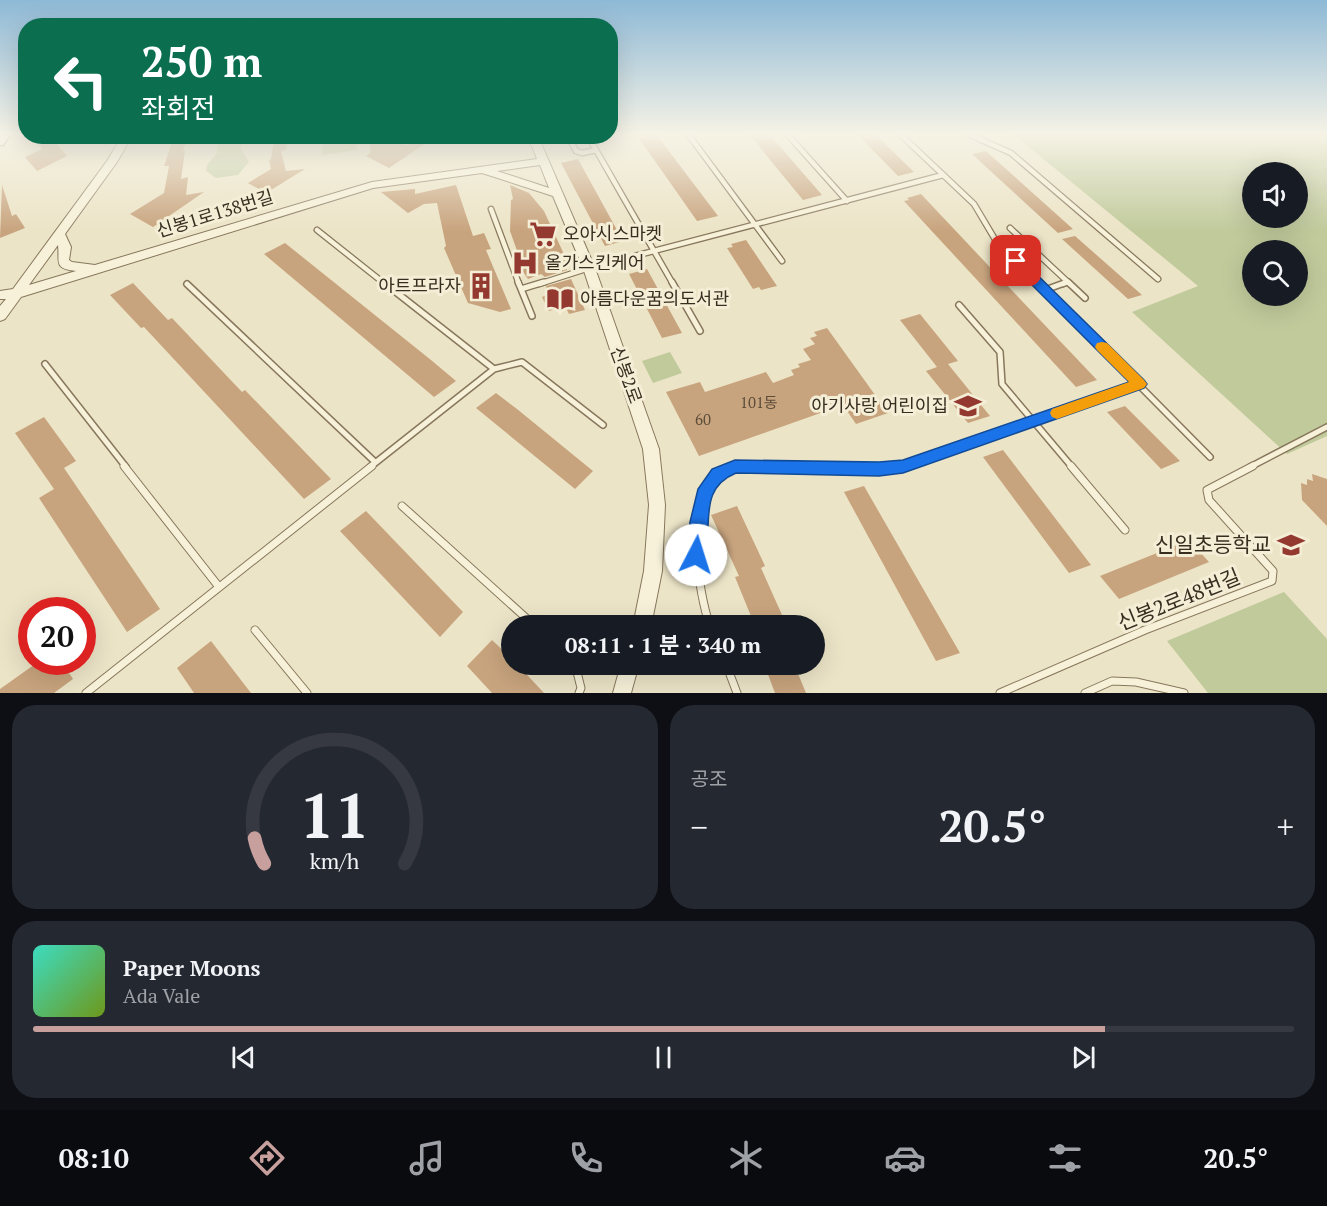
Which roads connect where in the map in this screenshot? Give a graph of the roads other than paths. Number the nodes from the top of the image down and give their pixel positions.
1 (109, 166) edge
2 (506, 166) edge
3 (547, 166) edge
4 (605, 166) edge
5 (712, 166) edge
6 (816, 166) edge
7 (934, 166) edge
8 (1027, 166) edge
9 (480, 170) junction
10 (943, 175) junction
11 (558, 194) junction
12 (847, 201) junction
13 (491, 208) dead end
14 (756, 224) junction
15 (1010, 228) dead end
16 (317, 230) dead end
17 (60, 235) junction
18 (1022, 240) junction
19 (1001, 246) junction
20 (654, 251) junction
21 (782, 261) dead end
22 (102, 268) junction
23 (589, 268) junction
24 (1158, 279) dead end
25 (1067, 282) junction
26 (187, 284) dead end
27 (521, 289) junction
28 (1046, 290) junction
29 (18, 293) junction
30 (0, 295) edge
31 (1085, 298) dead end
32 (959, 305) dead end
33 (0, 316) edge
34 (532, 316) dead end
35 (700, 331) dead end
36 (45, 364) dead end
37 (494, 369) junction
38 (1139, 384) junction
39 (1033, 422) junction
40 (603, 425) dead end
41 (1327, 427) edge
42 (1210, 456) dead end
43 (375, 462) junction
44 (402, 506) dead end
45 (1125, 530) dead end
46 (219, 587) junction
47 (523, 615) edge
48 (644, 615) edge
49 (707, 615) edge
50 (255, 630) dead end
51 (577, 675) edge
52 (627, 675) edge
53 (730, 675) edge
54 (86, 693) edge
55 (307, 693) edge
56 (579, 693) edge
57 (622, 693) edge
58 (737, 693) edge
59 (1000, 693) edge
60 (1085, 693) edge
61 (1184, 693) edge

1 - 17 street
2 - 9 street, 신봉1로138번길
3 - 11 street, 신봉2로
4 - 20 lane
5 - 14 lane
6 - 12 lane
7 - 10 lane
8 - 24 lane
9 - 11 street
9 - 22 street, 신봉1로138번길
10 - 12 lane
10 - 19 lane
11 - 23 street, 신봉2로
12 - 14 lane
13 - 27 lane
14 - 20 lane
14 - 21 lane
15 - 18 lane
16 - 37 lane
17 - 22 street
17 - 29 street
18 - 19 lane
18 - 25 lane
19 - 28 lane
20 - 23 lane
20 - 35 lane
22 - 29 street, 신봉1로138번길
23 - 27 lane
23 - 48 street, 신봉2로
25 - 28 lane
25 - 31 lane
26 - 43 lane
27 - 34 lane
28 - 38 lane
29 - 30 street
29 - 33 street
32 - 39 lane
36 - 46 lane
37 - 40 lane
37 - 43 lane
38 - 39 lane
38 - 42 lane
39 - 45 lane
39 - 49 lane
41 - 59 lane, 신봉2로48번길
43 - 46 lane
44 - 47 lane
46 - 54 lane
50 - 55 lane
51 - 56 lane
52 - 57 street
53 - 58 lane
60 - 61 lane

